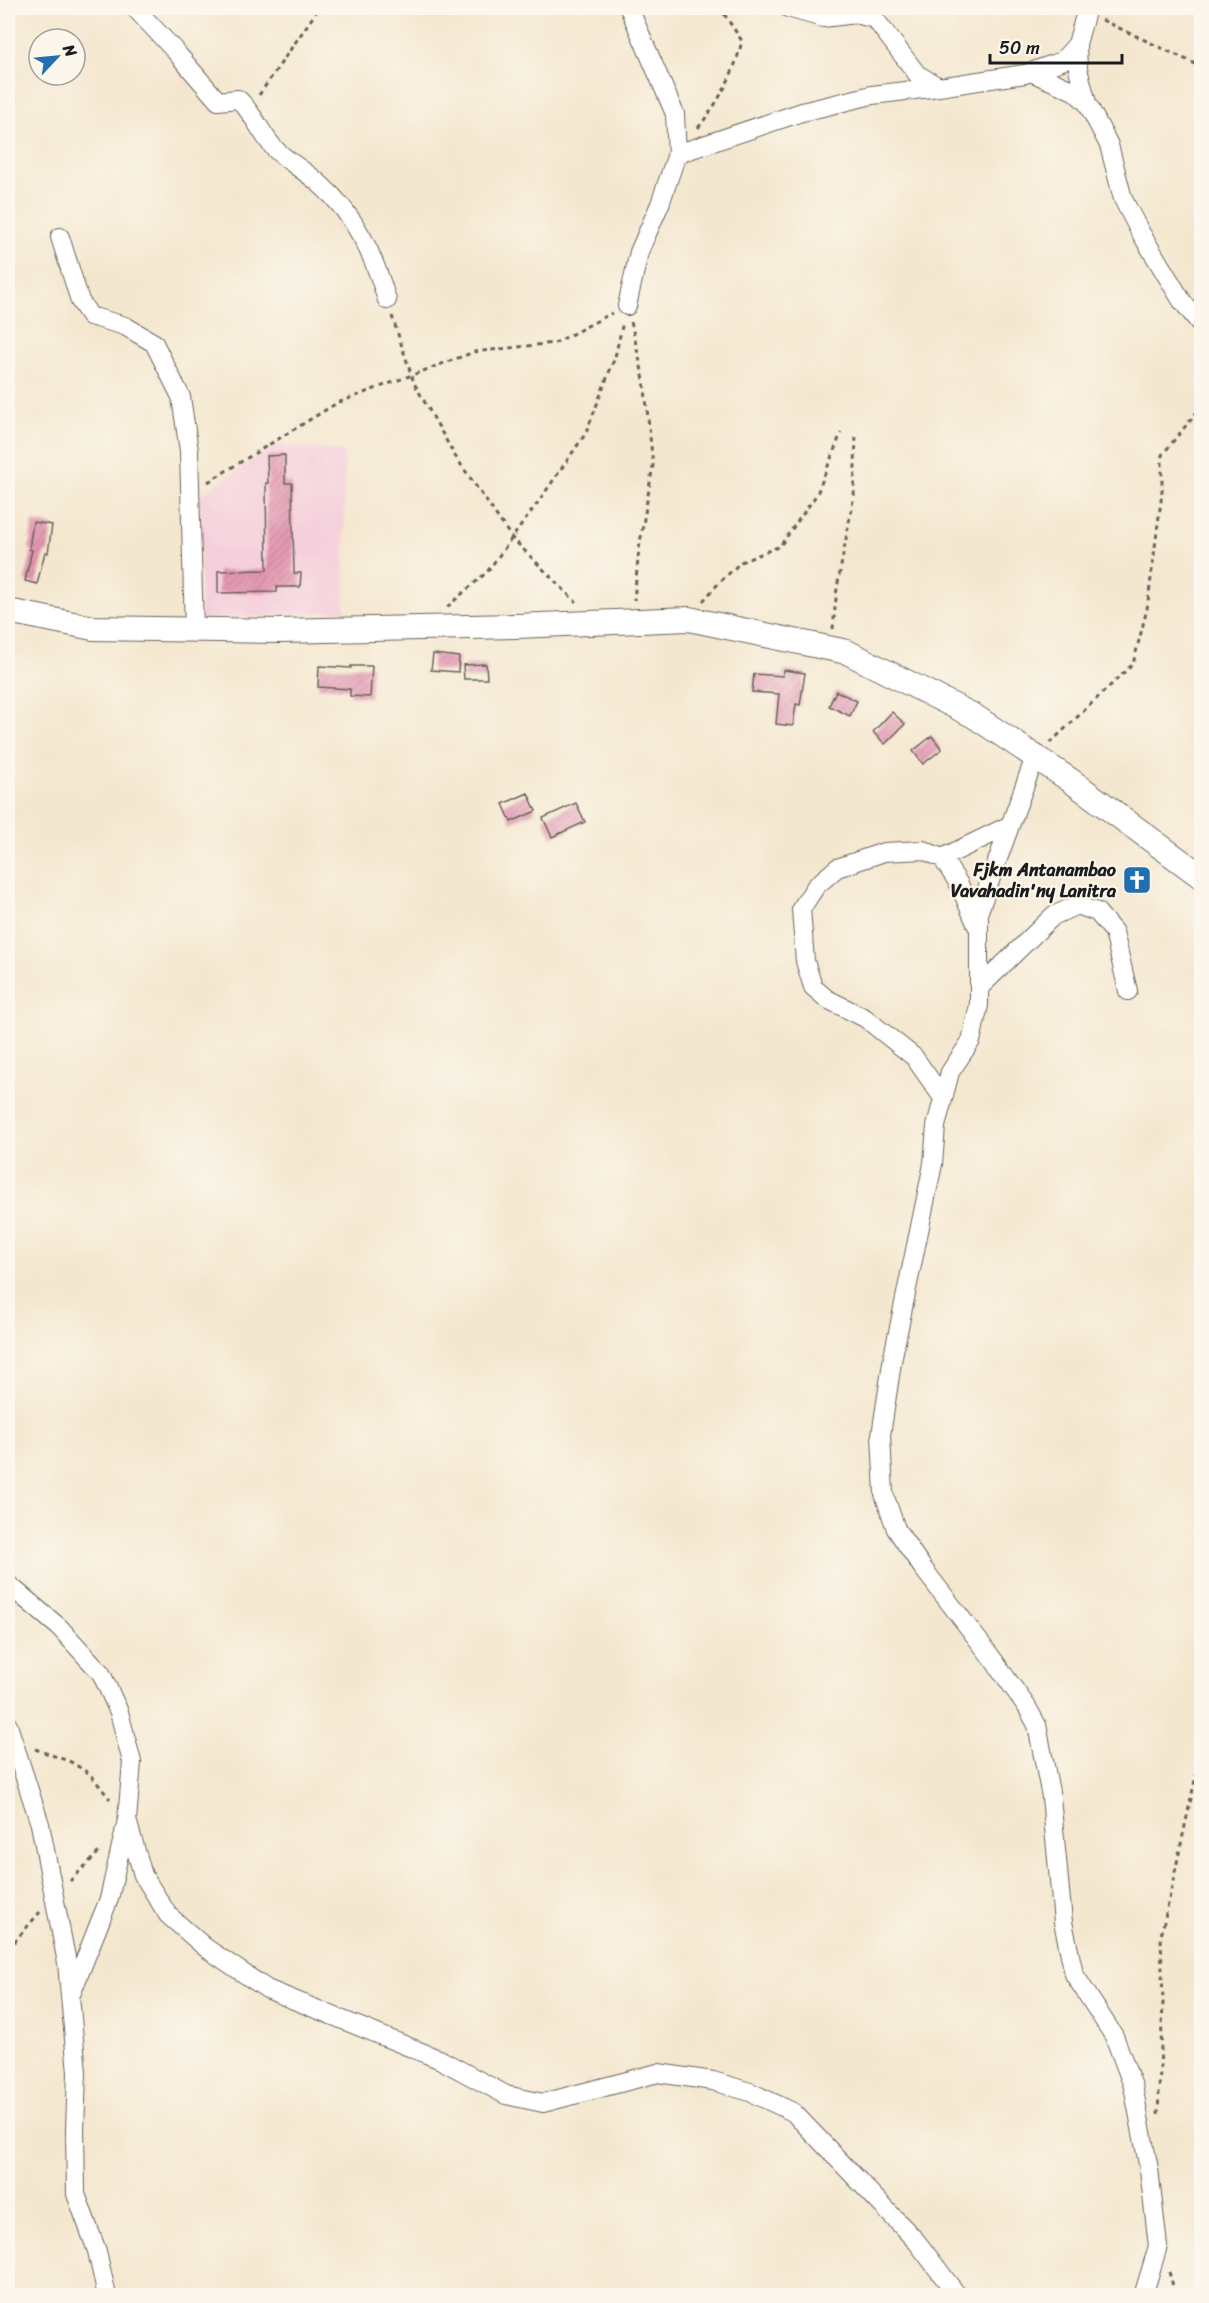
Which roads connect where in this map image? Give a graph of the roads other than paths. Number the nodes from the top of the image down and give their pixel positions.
1 (135, 8) edge
2 (629, 8) edge
3 (788, 8) edge
4 (1087, 10) edge
5 (1077, 44) junction
6 (1031, 72) junction
7 (939, 87) junction
8 (1088, 103) junction
9 (677, 154) junction
10 (60, 237) dead end
11 (387, 300) road end
12 (627, 306) road end
13 (1202, 326) edge
14 (8, 611) edge
15 (194, 630) junction
16 (1035, 757) junction
17 (1010, 825) junction
18 (942, 858) junction
19 (1202, 877) edge
20 (979, 931) junction
21 (979, 988) junction
22 (1128, 991) dead end
23 (943, 1098) junction
24 (8, 1584) edge
25 (10, 1733) edge
26 (127, 1820) junction
27 (70, 1997) junction
28 (107, 2295) edge
29 (958, 2295) edge
30 (1143, 2295) edge

1 - 11 street
2 - 9 street
3 - 7 street
4 - 5 street
5 - 6 street
5 - 8 street
6 - 7 street
6 - 8 street
7 - 9 street
8 - 13 street
9 - 12 street
10 - 15 street
14 - 15 street
15 - 16 street
16 - 17 street
16 - 19 street
17 - 18 street
17 - 20 street
18 - 20 street
18 - 23 street
20 - 21 street
21 - 22 street
21 - 23 street
23 - 30 street
24 - 26 street
25 - 27 street
26 - 27 street
26 - 29 street
27 - 28 street

